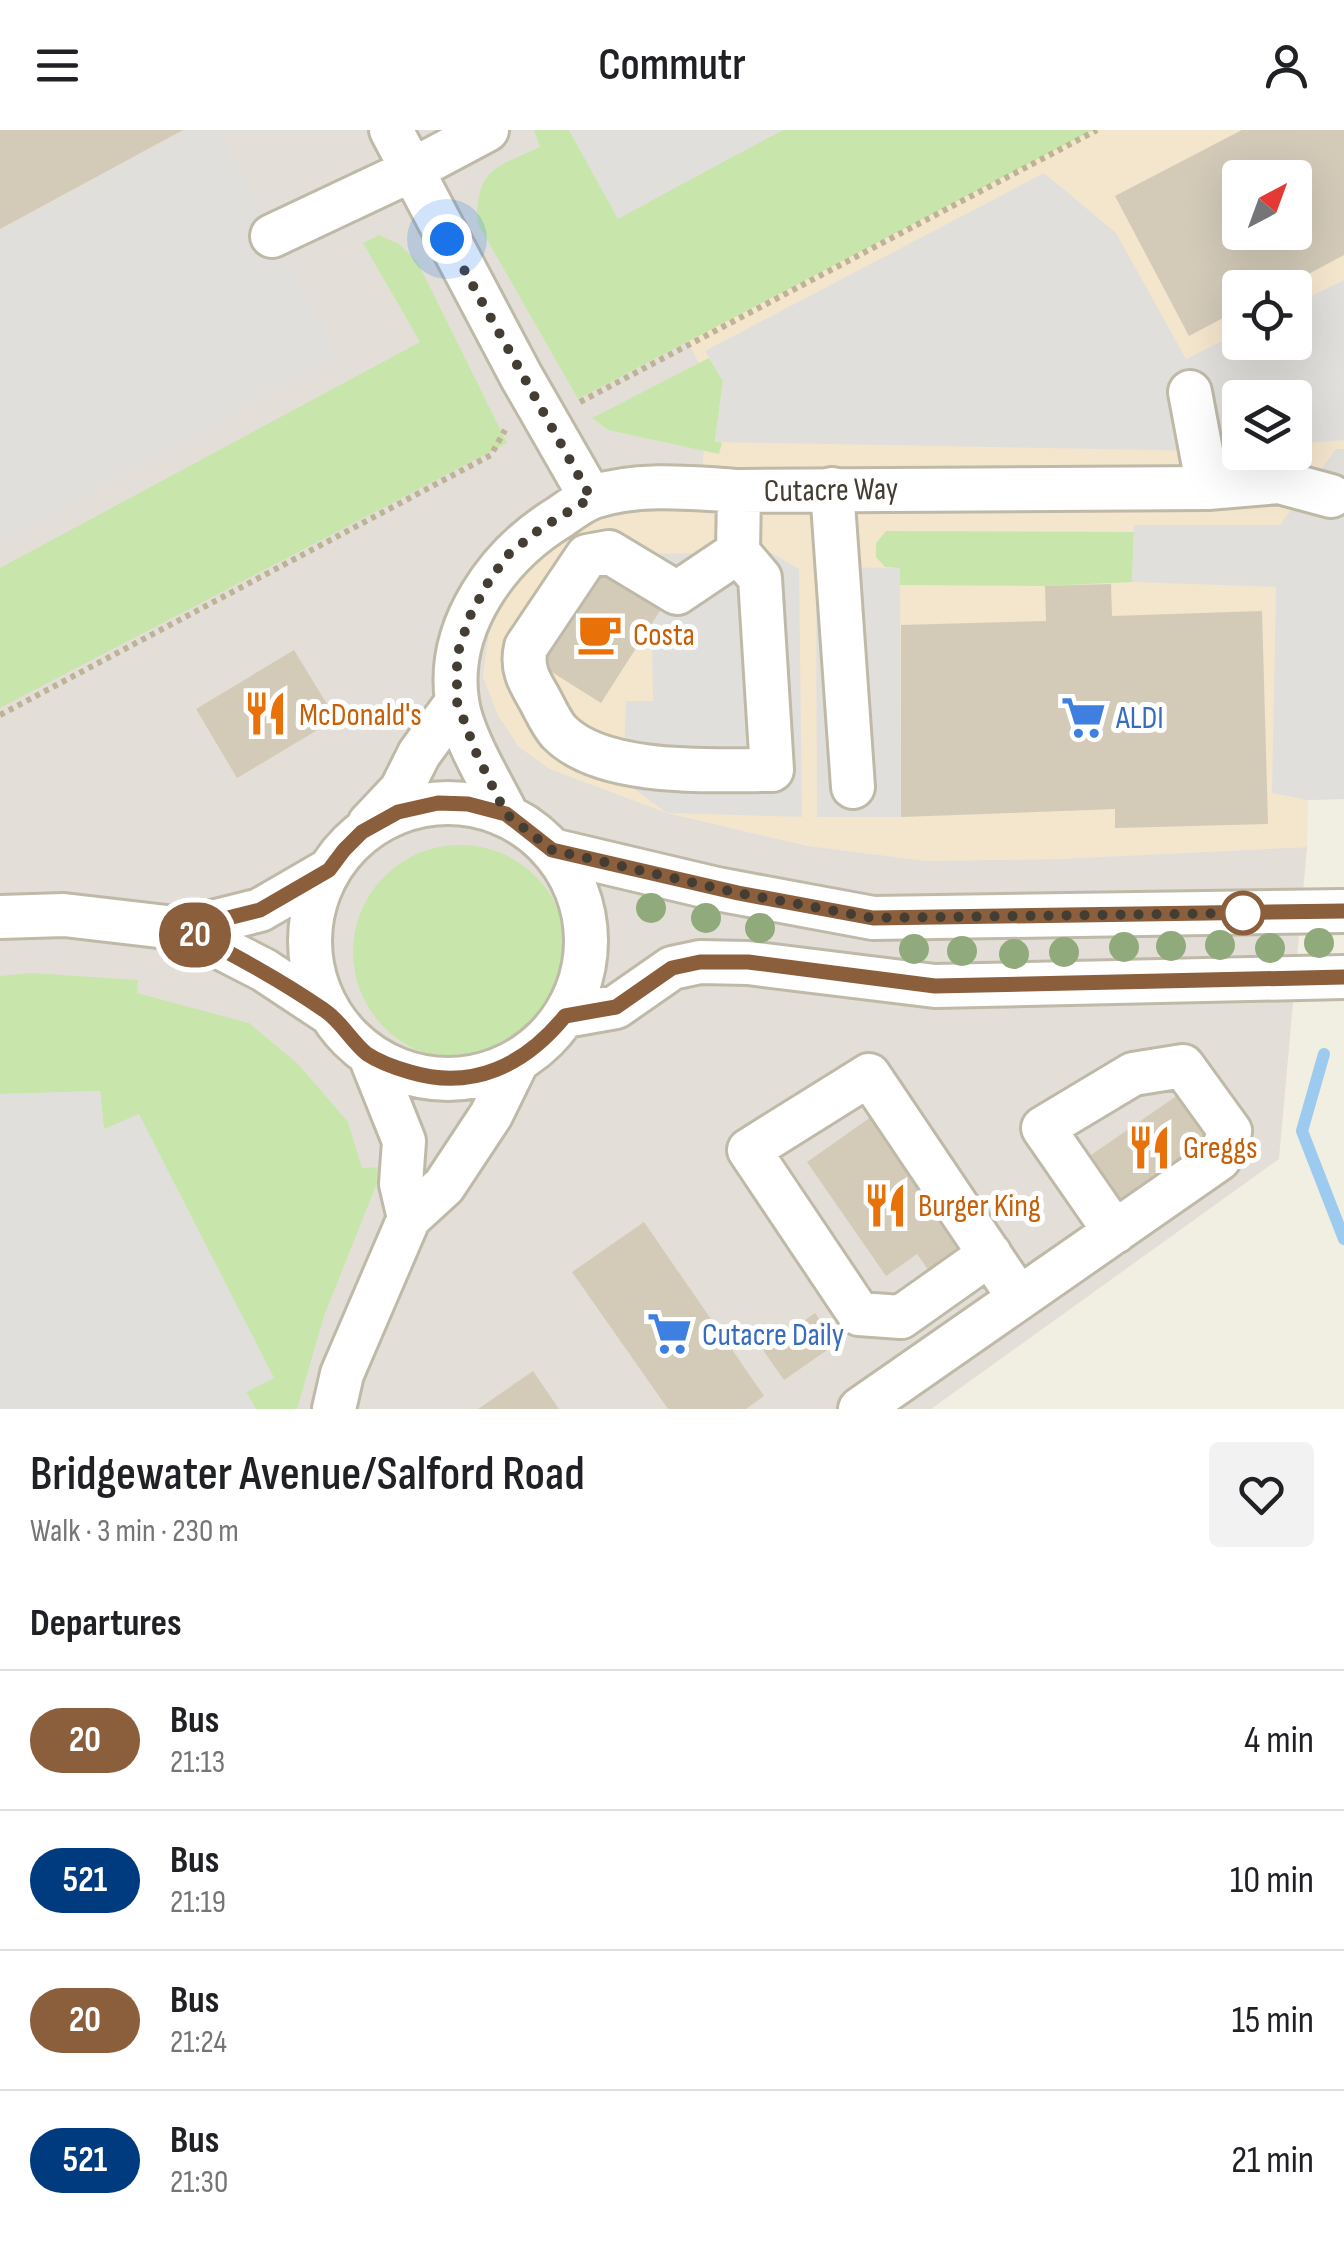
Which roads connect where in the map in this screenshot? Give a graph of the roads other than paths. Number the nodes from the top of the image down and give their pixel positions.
1 (391, 130) edge
2 (487, 130) edge
3 (410, 171) junction
4 (272, 236) dead end
5 (1190, 392) dead end
6 (1208, 488) junction
7 (832, 489) junction
8 (739, 490) junction
9 (1331, 496) dead end
10 (591, 498) junction
11 (738, 552) junction
12 (457, 702) junction
13 (853, 787) dead end
14 (506, 814) junction
15 (362, 832) junction
16 (552, 850) junction
17 (329, 870) junction
18 (1344, 911) edge
19 (0, 917) edge
20 (184, 929) junction
21 (1344, 977) edge
22 (329, 1013) junction
23 (565, 1016) junction
24 (370, 1056) junction
25 (517, 1062) junction
26 (409, 1218) junction
27 (1115, 1232) dead end
28 (990, 1254) junction
29 (1019, 1298) junction
30 (334, 1409) edge
31 (860, 1409) edge

1 - 3 street
2 - 3 street
3 - 4 street
3 - 10 street
5 - 6 street
6 - 7 street, Cutacre Way
6 - 9 street, Cutacre Way
7 - 8 street, Cutacre Way
7 - 13 street
8 - 10 street, Cutacre Way
8 - 11 street
10 - 12 street, Cutacre Way
11 - 11 street
12 - 14 street, Cutacre Way
12 - 15 street
14 - 15 street
14 - 16 street
15 - 17 street
16 - 18 street
16 - 23 street
17 - 20 street
17 - 22 street
19 - 20 street
20 - 22 street
21 - 23 street
22 - 24 street
23 - 25 street
24 - 25 street
24 - 26 street
25 - 26 street
26 - 30 street
27 - 29 street
28 - 28 street
28 - 29 street
29 - 31 street

